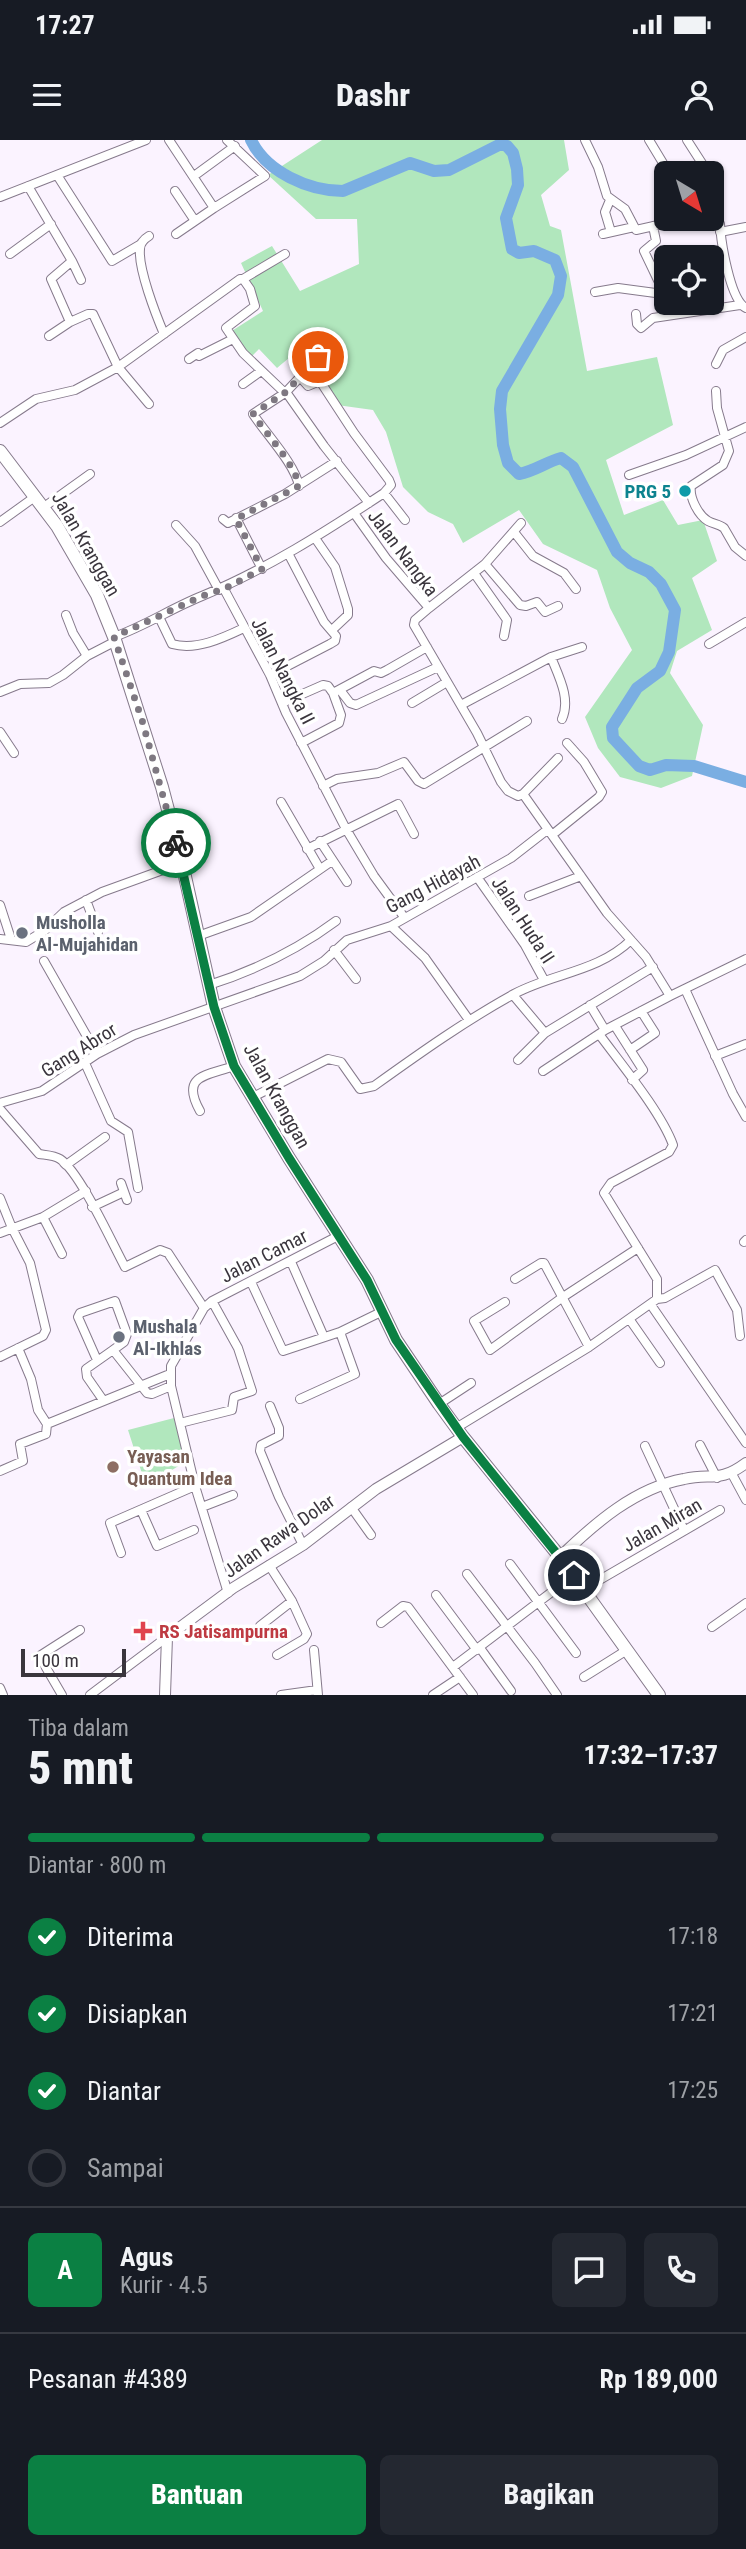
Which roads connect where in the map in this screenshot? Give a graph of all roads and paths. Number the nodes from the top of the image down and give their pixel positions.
1 (146, 140) edge
2 (169, 140) edge
3 (227, 140) edge
4 (585, 140) edge
5 (649, 140) edge
6 (687, 140) edge
7 (235, 146) junction
8 (662, 161) edge
9 (701, 161) edge
10 (57, 175) junction
11 (194, 176) junction
12 (27, 186) junction
13 (175, 191) dead end
14 (0, 197) edge
15 (610, 200) junction
16 (215, 208) junction
17 (195, 221) junction
18 (51, 224) junction
19 (653, 226) joint
20 (634, 227) junction
21 (746, 227) edge
22 (720, 232) joint
23 (176, 234) dead end
24 (149, 236) dead end
25 (141, 244) junction
26 (10, 254) dead end
27 (285, 254) dead end
28 (72, 261) junction
29 (654, 272) edge
30 (243, 279) junction
31 (80, 280) dead end
32 (596, 292) dead end
33 (654, 294) edge
34 (743, 306) edge
35 (724, 308) edge
36 (636, 314) dead end
37 (666, 315) edge
38 (70, 322) junction
39 (164, 334) junction
40 (49, 336) dead end
41 (746, 337) edge
42 (233, 339) junction
43 (318, 357) dead end
44 (189, 359) dead end
45 (716, 365) dead end
46 (118, 367) junction
47 (261, 371) junction
48 (300, 377) junction
49 (243, 384) dead end
50 (716, 391) dead end
51 (286, 393) junction
52 (149, 404) dead end
53 (0, 423) edge
54 (746, 427) edge
55 (726, 437) junction
56 (2, 456) edge
57 (337, 461) junction
58 (90, 474) dead end
59 (629, 475) dead end
60 (299, 486) junction
61 (384, 494) junction
62 (40, 502) junction
63 (369, 503) junction
64 (354, 513) junction
65 (223, 519) dead end
66 (236, 519) junction
67 (405, 520) dead end
68 (0, 522) edge
69 (521, 523) dead end
70 (176, 525) dead end
71 (514, 531) junction
72 (315, 538) junction
73 (289, 555) junction
74 (746, 556) edge
75 (485, 564) junction
76 (262, 569) junction
77 (474, 573) junction
78 (221, 589) junction
79 (576, 589) dead end
80 (558, 606) dead end
81 (429, 608) junction
82 (66, 615) dead end
83 (159, 617) junction
84 (746, 622) edge
85 (244, 628) junction
86 (332, 630) junction
87 (504, 636) dead end
88 (115, 639) junction
89 (709, 644) dead end
90 (427, 647) junction
91 (582, 647) dead end
92 (87, 656) junction
93 (551, 657) junction
94 (438, 667) junction
95 (270, 675) junction
96 (447, 682) junction
97 (1, 688) edge
98 (336, 691) junction
99 (412, 702) dead end
100 (282, 703) junction
101 (461, 705) junction
102 (562, 719) dead end
103 (527, 721) dead end
104 (0, 732) edge
105 (301, 743) junction
106 (567, 743) dead end
107 (485, 748) junction
108 (14, 753) dead end
109 (558, 758) dead end
110 (323, 786) junction
111 (523, 794) junction
112 (281, 802) dead end
113 (346, 829) junction
114 (550, 832) junction
115 (414, 834) dead end
116 (320, 841) junction
117 (307, 849) junction
118 (332, 861) junction
119 (182, 863) junction
120 (320, 869) junction
121 (580, 876) junction
122 (477, 877) junction
123 (346, 882) dead end
124 (529, 896) dead end
125 (86, 900) junction
126 (0, 905) edge
127 (404, 917) junction
128 (336, 921) dead end
129 (391, 926) junction
130 (98, 932) dead end
131 (198, 936) junction
132 (0, 939) edge
133 (11, 939) junction
134 (631, 940) junction
135 (334, 950) junction
136 (746, 959) edge
137 (44, 961) dead end
138 (653, 967) junction
139 (356, 979) dead end
140 (544, 980) junction
141 (209, 985) junction
142 (685, 989) junction
143 (513, 995) junction
144 (670, 996) junction
145 (590, 1005) junction
146 (214, 1007) junction
147 (641, 1011) junction
148 (469, 1020) junction
149 (615, 1026) junction
150 (602, 1032) junction
151 (545, 1033) junction
152 (746, 1044) edge
153 (631, 1050) junction
154 (97, 1054) junction
155 (715, 1056) junction
156 (518, 1060) dead end
157 (85, 1063) junction
158 (234, 1066) junction
159 (543, 1071) dead end
160 (632, 1080) junction
161 (253, 1097) junction
162 (0, 1103) edge
163 (0, 1110) edge
164 (200, 1111) dead end
165 (746, 1117) edge
166 (105, 1137) dead end
167 (64, 1163) junction
168 (138, 1188) dead end
169 (86, 1191) junction
170 (124, 1192) dead end
171 (0, 1198) edge
172 (92, 1207) junction
173 (43, 1217) junction
174 (12, 1228) junction
175 (0, 1233) edge
176 (340, 1235) junction
177 (638, 1248) junction
178 (62, 1254) dead end
179 (292, 1264) dead end
180 (515, 1279) dead end
181 (251, 1282) dead end
182 (563, 1297) junction
183 (212, 1301) junction
184 (505, 1302) dead end
185 (654, 1302) junction
186 (204, 1308) junction
187 (381, 1312) junction
188 (630, 1320) junction
189 (340, 1332) junction
190 (740, 1336) dead end
191 (324, 1337) junction
192 (589, 1347) junction
193 (18, 1348) junction
194 (113, 1350) junction
195 (0, 1357) edge
196 (97, 1360) junction
197 (660, 1363) dead end
198 (170, 1374) junction
199 (471, 1383) dead end
200 (141, 1385) junction
201 (170, 1386) junction
202 (300, 1399) dead end
203 (103, 1400) junction
204 (439, 1404) junction
205 (270, 1406) dead end
206 (180, 1423) junction
207 (47, 1424) junction
208 (460, 1433) junction
209 (746, 1443) edge
210 (700, 1445) dead end
211 (645, 1446) dead end
212 (746, 1463) edge
213 (1, 1471) edge
214 (732, 1474) junction
215 (717, 1478) junction
216 (662, 1485) junction
217 (195, 1486) junction
218 (233, 1495) dead end
219 (746, 1500) edge
220 (202, 1507) junction
221 (351, 1507) junction
222 (141, 1510) junction
223 (720, 1510) dead end
224 (194, 1530) dead end
225 (684, 1530) junction
226 (371, 1535) dead end
227 (303, 1545) junction
228 (121, 1553) dead end
229 (561, 1557) junction
230 (510, 1564) dead end
231 (269, 1565) junction
232 (467, 1574) dead end
233 (574, 1575) junction
234 (584, 1589) junction
235 (228, 1593) junction
236 (436, 1595) dead end
237 (292, 1601) junction
238 (539, 1602) junction
239 (746, 1603) edge
240 (381, 1623) dead end
241 (260, 1626) dead end
242 (712, 1626) dead end
243 (508, 1627) junction
244 (80, 1630) dead end
245 (167, 1637) junction
246 (478, 1649) junction
247 (314, 1650) dead end
248 (627, 1650) junction
249 (576, 1653) dead end
250 (277, 1655) dead end
251 (453, 1668) junction
252 (460, 1677) junction
253 (584, 1677) dead end
254 (0, 1688) edge
255 (511, 1691) dead end
256 (318, 1693) edge
257 (3, 1695) edge
258 (62, 1695) edge
259 (90, 1695) edge
260 (165, 1695) edge
261 (281, 1695) edge
262 (433, 1695) edge
263 (474, 1695) edge
264 (557, 1695) edge
265 (659, 1695) edge

1 - 10 street
2 - 11 street
3 - 7 street
4 - 15 street
5 - 8 street
6 - 9 street
7 - 11 street
7 - 16 street
10 - 12 street
10 - 25 street
11 - 16 street
12 - 14 street
12 - 18 street
13 - 17 street
15 - 20 street
15 - 20 street
16 - 17 street
17 - 23 street
18 - 26 street
18 - 28 street
19 - 20 street
19 - 29 street
21 - 22 street
22 - 34 street
24 - 25 street
25 - 39 street
27 - 30 street
28 - 31 street
28 - 38 street
30 - 39 street
30 - 42 street
32 - 33 street
34 - 35 street
36 - 37 street
38 - 40 street
38 - 46 street
39 - 46 street
41 - 45 street
42 - 44 street
42 - 47 street
43 - 48 street
46 - 52 street
46 - 53 street
47 - 49 street
47 - 51 street
48 - 51 street
48 - 61 street
50 - 55 street
51 - 57 street
51 - 60 street
54 - 55 street
55 - 59 street
55 - 74 street
56 - 62 main road, Jalan Kranggan
57 - 60 street
57 - 63 street
58 - 62 street
60 - 66 street
61 - 63 street
61 - 67 street
62 - 68 street
62 - 88 main road, Jalan Kranggan
63 - 64 street
64 - 72 street, Jalan Nangka
64 - 81 street, Jalan Nangka
65 - 66 street
66 - 76 street
69 - 71 street
70 - 78 street, Jalan Nangka II
71 - 75 street
71 - 79 street
72 - 73 street, Jalan Nangka
72 - 86 street
73 - 76 street, Jalan Nangka
73 - 86 street
75 - 77 street
75 - 80 street
76 - 78 street, Jalan Nangka
77 - 81 street
77 - 87 street
78 - 83 street, Jalan Nangka
78 - 85 street, Jalan Nangka II
81 - 90 street, Jalan Nangka
82 - 92 street
83 - 85 street
83 - 88 street, Jalan Nangka
84 - 89 street
85 - 95 street, Jalan Nangka II
86 - 95 street
88 - 92 street, Jalan Nangka
88 - 119 main road, Jalan Kranggan
90 - 94 street, Jalan Nangka
90 - 98 street
91 - 93 street
92 - 97 street, Jalan Nangka
93 - 101 street
93 - 102 street
94 - 96 street, Jalan Nangka
94 - 98 street
95 - 100 street, Jalan Nangka II
96 - 99 street
96 - 101 street, Jalan Nangka
98 - 100 street
98 - 105 street
100 - 105 street, Jalan Nangka II
101 - 107 street, Jalan Nangka
103 - 107 street
104 - 108 street
105 - 110 street, Jalan Nangka II
106 - 114 street, Gang Hidayah
107 - 110 street
107 - 111 street, Jalan Nangka
109 - 111 street
110 - 113 street, Jalan Nangka II
111 - 114 street
112 - 117 street
113 - 115 street
113 - 116 street
113 - 127 street, Jalan Nangka II
114 - 121 street
114 - 122 street, Gang Hidayah
116 - 117 street
116 - 118 street
117 - 120 street
118 - 120 street
118 - 123 street
119 - 125 street
119 - 131 main road, Jalan Kranggan
120 - 131 street
121 - 124 street
121 - 134 street
122 - 127 street, Gang Hidayah
122 - 140 street, Jalan Huda II
125 - 130 street
125 - 133 street
126 - 133 street
127 - 129 street, Gang Hidayah
128 - 141 street
129 - 135 street, Gang Hidayah
129 - 148 street
131 - 141 main road, Jalan Kranggan
132 - 133 street
134 - 138 street
134 - 140 street
135 - 139 street
135 - 146 street, Gang Hidayah
136 - 142 street
137 - 154 street
138 - 144 street
138 - 145 street
140 - 143 street
141 - 146 main road, Jalan Kranggan
142 - 144 street
142 - 155 street
143 - 148 street
143 - 151 street
144 - 147 street
145 - 150 street
145 - 151 street
146 - 154 street, Gang Abror
146 - 158 main road, Jalan Kranggan
147 - 149 street
147 - 153 street
148 - 161 street
149 - 150 street
149 - 153 street
150 - 159 street
150 - 160 street
151 - 156 street
152 - 155 street
153 - 160 street
154 - 157 street, Gang Abror
155 - 165 street
157 - 162 street, Gang Abror
157 - 168 street
158 - 161 main road, Jalan Kranggan
158 - 164 street
160 - 177 street
161 - 176 main road, Jalan Kranggan
163 - 167 street
166 - 167 street
167 - 169 street
169 - 172 street
169 - 173 street
170 - 172 street
171 - 174 street
172 - 186 street
173 - 174 street
173 - 178 street
174 - 175 street
174 - 193 street
176 - 183 street, Jalan Camar
176 - 187 main road, Jalan Kranggan
177 - 182 street
177 - 185 street
179 - 191 street
180 - 182 street
181 - 191 street
182 - 184 street
182 - 192 street
183 - 186 street, Jalan Camar
183 - 206 street
185 - 188 street
185 - 190 street
185 - 209 street
186 - 198 street, Jalan Camar
187 - 189 street
187 - 204 main road, Jalan Kranggan
188 - 192 street
188 - 197 street
189 - 191 street
189 - 202 street
192 - 208 street
193 - 195 street
193 - 207 street
194 - 196 street
194 - 196 street
194 - 200 street
196 - 203 street
198 - 200 street
198 - 201 street, Jalan Camar
199 - 204 street
200 - 201 street
200 - 203 street
201 - 206 street, Jalan Camar
203 - 207 street
204 - 208 main road, Jalan Kranggan
205 - 227 street
206 - 217 street, Jalan Camar
207 - 213 street
208 - 221 street, Jalan Rawa Dolar
208 - 229 main road, Jalan Kranggan
210 - 215 street
211 - 216 street
212 - 214 street
214 - 215 street
214 - 219 street
215 - 216 street
216 - 225 street
216 - 229 street
217 - 220 street, Jalan Camar
217 - 222 street
218 - 220 street
220 - 235 street, Jalan Camar
221 - 226 street
221 - 227 street, Jalan Rawa Dolar
222 - 224 street
222 - 228 street
223 - 225 street, Jalan Miran
225 - 234 street, Jalan Miran
227 - 231 street, Jalan Rawa Dolar
229 - 233 main road, Jalan Kranggan
230 - 238 street
231 - 235 street, Jalan Rawa Dolar
231 - 237 street
232 - 243 street
233 - 234 main road, Jalan Kranggan
233 - 238 street
234 - 248 main road, Jalan Kranggan
235 - 245 street, Jalan Rawa Dolar
236 - 246 street
237 - 241 street
237 - 250 street
238 - 243 street
238 - 249 street
239 - 242 street
240 - 251 street
243 - 246 street
243 - 264 street
244 - 258 street
245 - 259 street
245 - 260 street
246 - 251 street
246 - 255 street
247 - 256 street
248 - 253 street
248 - 265 main road, Jalan Kranggan
251 - 252 street
252 - 262 street
252 - 263 street
254 - 257 street
256 - 261 street

